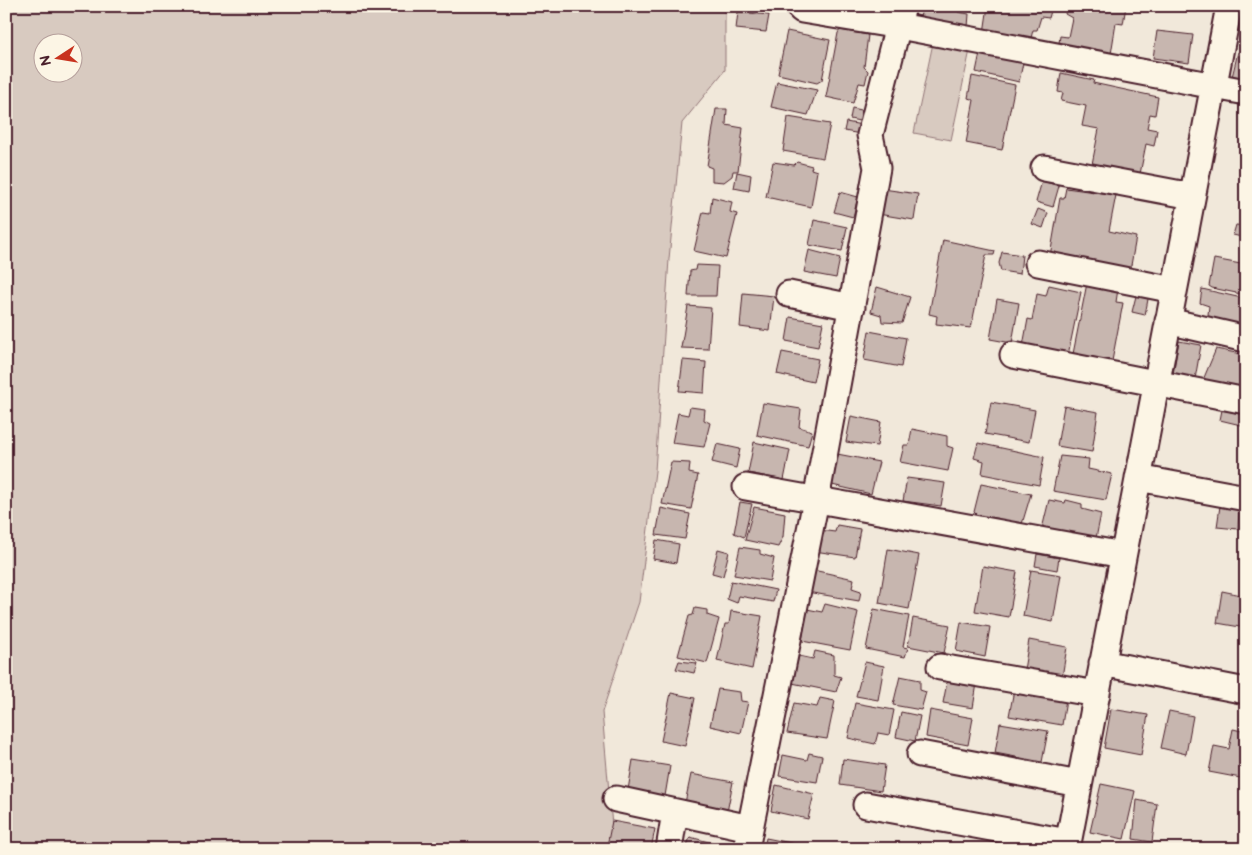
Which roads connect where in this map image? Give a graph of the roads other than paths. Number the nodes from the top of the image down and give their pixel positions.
1 (798, 6) edge
2 (1229, 6) edge
3 (901, 16) edge
4 (1213, 86) junction
5 (1246, 92) edge
6 (1044, 168) dead end
7 (1192, 196) junction
8 (1038, 263) dead end
9 (1174, 290) junction
10 (789, 294) dead end
11 (852, 307) junction
12 (1168, 321) junction
13 (1246, 339) edge
14 (1012, 355) dead end
15 (1156, 383) junction
16 (1246, 401) edge
17 (1138, 478) junction
18 (746, 487) dead end
19 (1246, 498) edge
20 (816, 500) junction
21 (1124, 555) junction
22 (1102, 664) junction
23 (940, 667) dead end
24 (1246, 692) edge
25 (1097, 694) junction
26 (920, 754) dead end
27 (1079, 784) junction
28 (616, 799) dead end
29 (866, 805) dead end
30 (675, 812) junction
31 (748, 838) edge
32 (1067, 845) edge
33 (669, 849) edge

1 - 3 street
2 - 4 street
3 - 4 street
3 - 11 street
4 - 5 street
4 - 7 street
6 - 7 street
7 - 9 street
8 - 9 street
9 - 12 street
10 - 11 street
11 - 20 street
12 - 13 street
12 - 15 street
14 - 15 street
15 - 16 street
15 - 17 street
17 - 19 street
17 - 21 street
18 - 20 street
20 - 21 street
20 - 31 street
21 - 22 street
22 - 24 street
22 - 25 street
23 - 25 street
25 - 27 street
26 - 27 street
27 - 32 street
28 - 30 street
29 - 32 street
30 - 31 street
30 - 33 street

